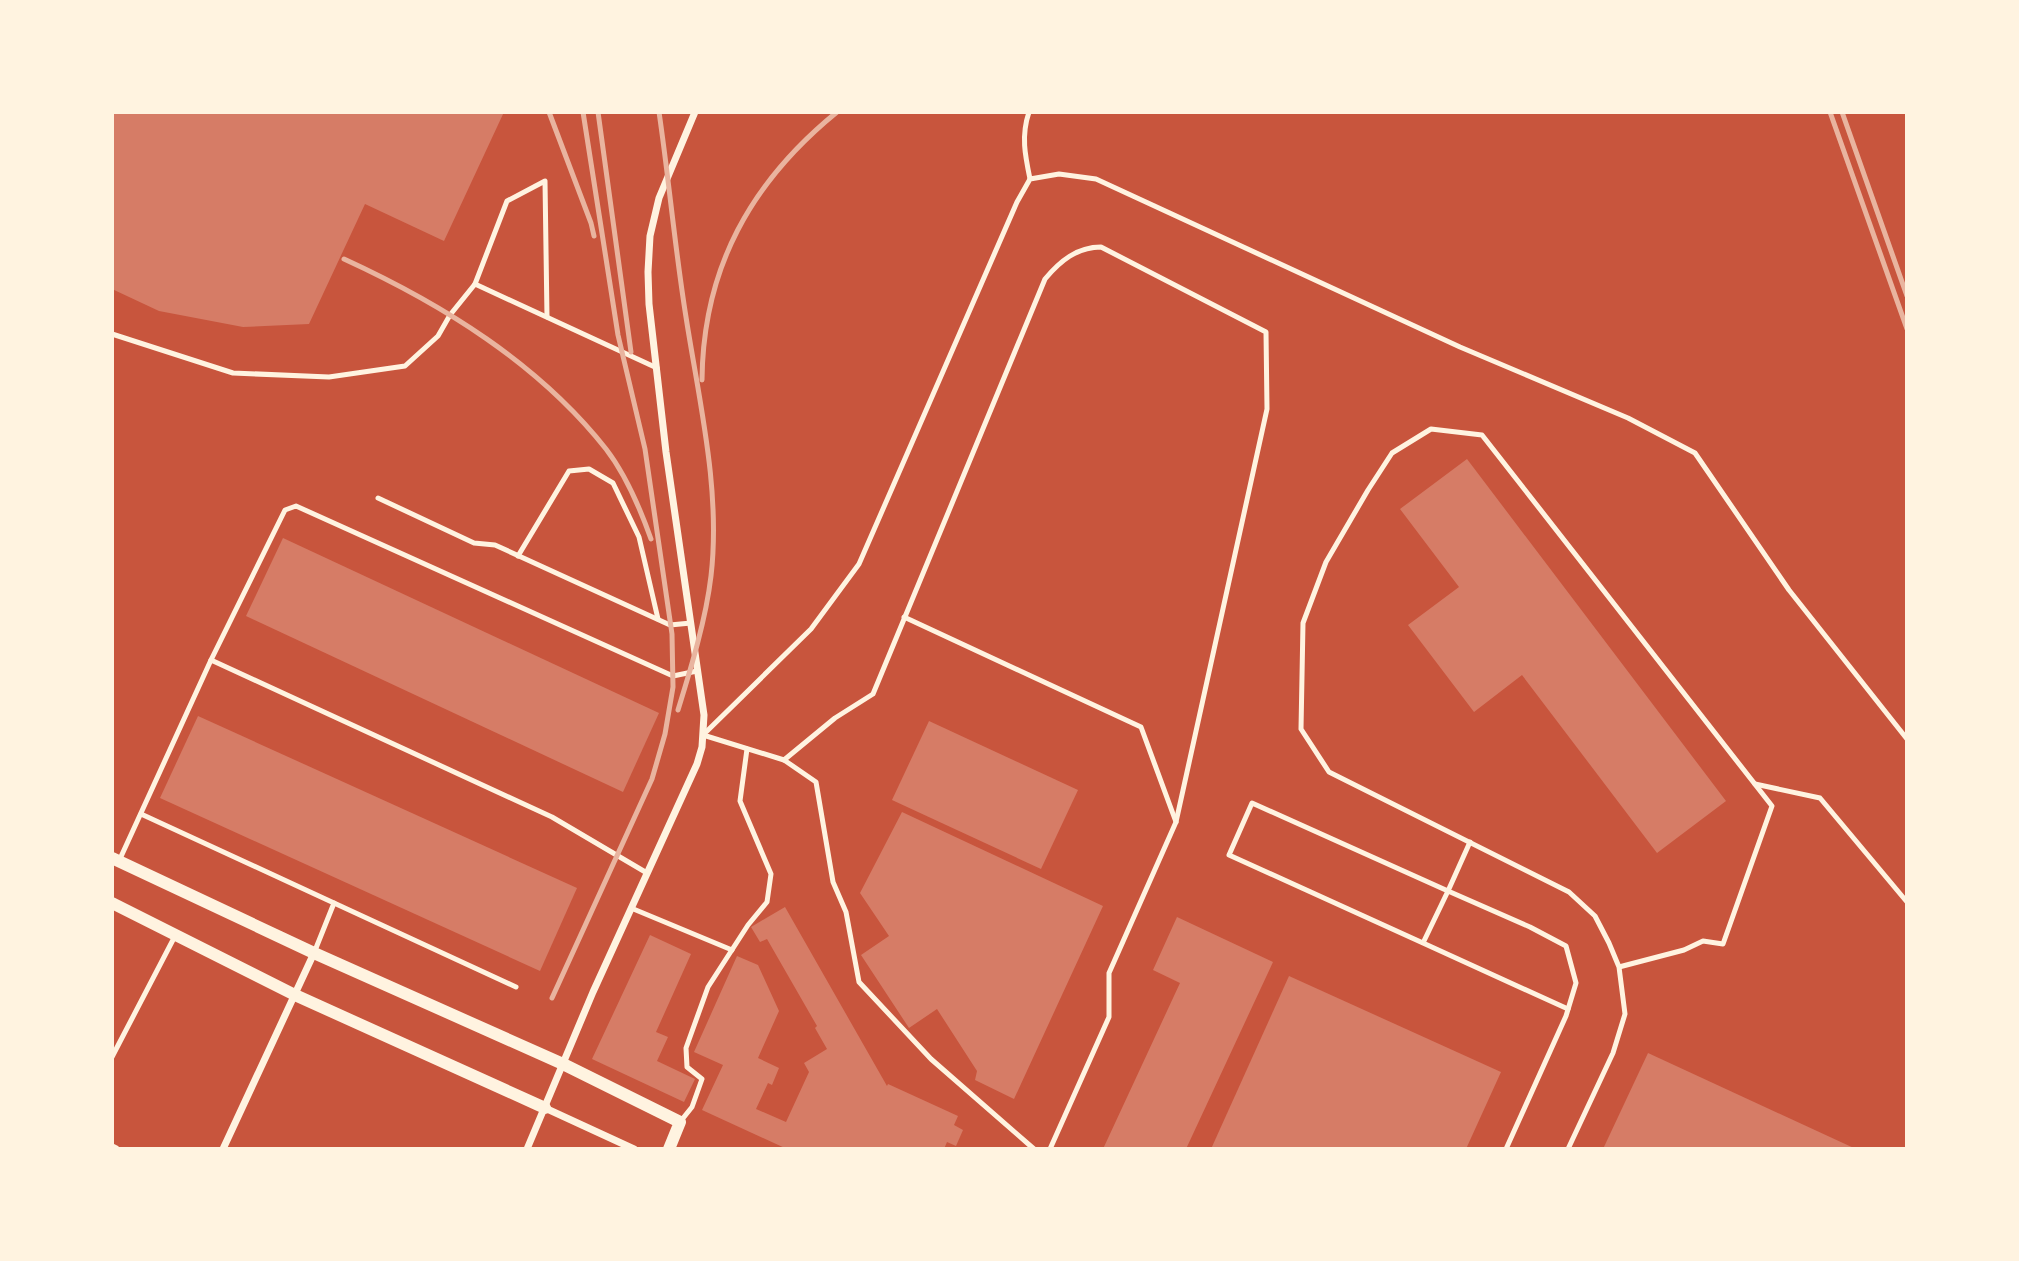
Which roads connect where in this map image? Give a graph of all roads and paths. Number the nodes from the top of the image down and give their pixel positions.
1 (695, 112) edge
2 (1029, 112) edge
3 (1030, 179) junction
4 (475, 284) junction
5 (547, 317) junction
6 (112, 334) edge
7 (657, 368) junction
8 (378, 498) dead end
9 (518, 556) junction
10 (904, 617) junction
11 (658, 620) junction
12 (691, 624) junction
13 (211, 660) junction
14 (697, 671) junction
15 (703, 735) junction
16 (1907, 739) edge
17 (747, 749) junction
18 (784, 760) junction
19 (1755, 785) junction
20 (141, 814) junction
21 (1176, 822) junction
22 (1470, 842) junction
23 (116, 859) edge
24 (647, 873) junction
25 (1448, 891) junction
26 (1907, 902) edge
27 (112, 903) edge
28 (334, 904) junction
29 (631, 908) junction
30 (176, 935) junction
31 (1423, 943) junction
32 (732, 950) junction
33 (314, 953) junction
34 (1619, 967) junction
35 (516, 987) dead end
36 (295, 995) junction
37 (1568, 1009) junction
38 (112, 1057) edge
39 (563, 1064) junction
40 (545, 1108) junction
41 (680, 1122) junction
42 (223, 1149) edge
43 (527, 1149) edge
44 (635, 1149) edge
45 (668, 1149) edge
46 (1034, 1149) edge
47 (1050, 1149) edge
48 (1506, 1149) edge
49 (1569, 1149) edge

1 - 7 street
2 - 3 lane
3 - 15 lane
3 - 16 lane
4 - 5 lane
4 - 5 lane
4 - 6 lane
5 - 7 lane
7 - 12 street
8 - 9 lane
9 - 11 lane
9 - 11 lane
10 - 18 lane
10 - 21 lane
10 - 21 lane
11 - 12 lane
12 - 14 street
13 - 14 lane
13 - 20 lane
13 - 24 lane
14 - 15 street
15 - 17 lane
15 - 24 street
17 - 18 lane
17 - 32 lane
18 - 46 lane
19 - 22 lane
19 - 26 lane
19 - 34 lane
20 - 23 lane
20 - 28 lane
21 - 47 lane
22 - 25 lane
22 - 34 lane
23 - 33 street
24 - 29 street
25 - 31 lane
25 - 31 lane
25 - 37 lane
27 - 30 street
28 - 33 lane
28 - 35 lane
29 - 32 lane
29 - 39 street
30 - 36 street
30 - 38 lane
31 - 37 lane
32 - 41 lane
33 - 36 street
33 - 39 street
34 - 49 lane
36 - 40 street
36 - 42 street
37 - 48 lane
39 - 40 street
39 - 41 street
40 - 43 street
40 - 44 street
41 - 45 street

